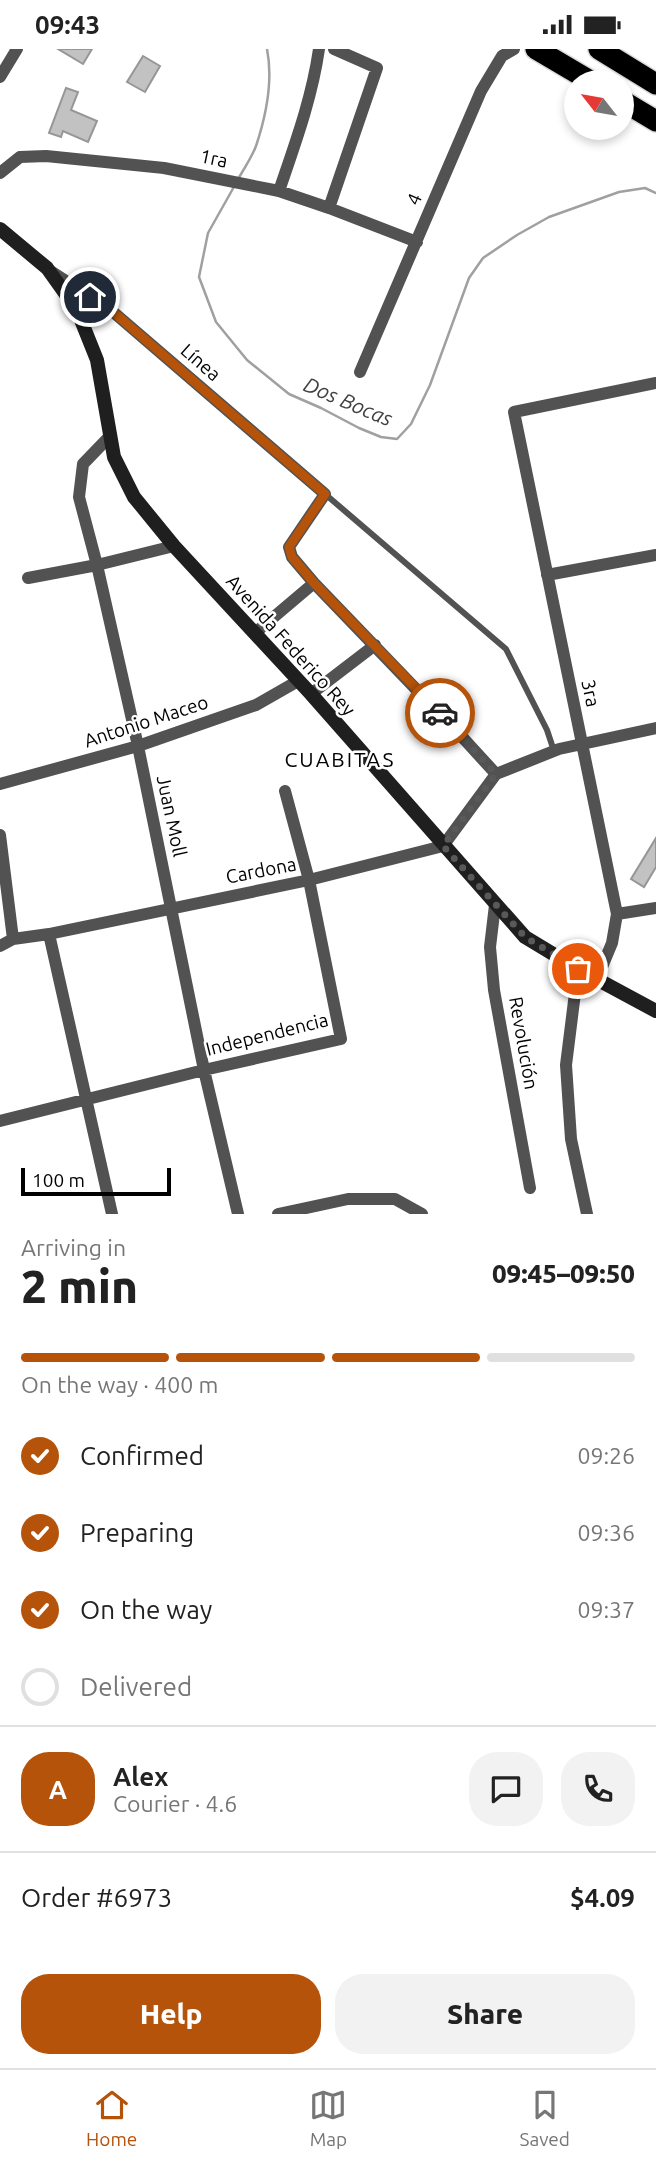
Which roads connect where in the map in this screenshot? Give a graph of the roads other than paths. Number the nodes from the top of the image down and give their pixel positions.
1 (17, 49) edge
2 (319, 49) edge
3 (334, 49) edge
4 (514, 49) edge
5 (537, 49) edge
6 (599, 49) edge
7 (572, 70) edge
8 (0, 77) edge
9 (656, 84) edge
10 (634, 108) edge
11 (656, 121) edge
12 (0, 173) edge
13 (279, 191) junction
14 (329, 208) junction
15 (0, 229) edge
16 (416, 242) junction
17 (47, 268) junction
18 (360, 372) dead end
19 (656, 383) edge
20 (110, 436) junction
21 (325, 494) junction
22 (174, 546) junction
23 (656, 555) edge
24 (97, 565) junction
25 (547, 575) junction
26 (28, 578) dead end
27 (314, 583) junction
28 (255, 633) junction
29 (375, 645) junction
30 (298, 681) junction
31 (311, 694) junction
32 (656, 728) edge
33 (583, 745) junction
34 (138, 746) junction
35 (554, 751) junction
36 (496, 774) junction
37 (0, 785) edge
38 (285, 791) dead end
39 (0, 835) edge
40 (443, 846) junction
41 (309, 880) junction
42 (3, 892) edge
43 (495, 905) junction
44 (171, 907) junction
45 (656, 908) edge
46 (617, 914) junction
47 (49, 934) junction
48 (13, 939) junction
49 (0, 946) edge
50 (578, 969) junction
51 (597, 979) junction
52 (656, 1011) edge
53 (204, 1070) junction
54 (85, 1099) junction
55 (0, 1121) edge
56 (530, 1188) dead end
57 (112, 1214) edge
58 (238, 1214) edge
59 (278, 1214) edge
60 (422, 1214) edge
61 (587, 1214) edge

1 - 8 street
2 - 13 street
3 - 14 street
4 - 16 street, 4
5 - 7 highway
6 - 9 highway
10 - 11 highway
12 - 13 street, 1ra
13 - 14 street, 1ra
14 - 16 street, 1ra
15 - 17 main road, Avenida Federico Rey
16 - 18 street, 4
17 - 20 main road, Avenida Federico Rey
17 - 21 street, Línea
19 - 25 street, 3ra
20 - 22 main road, Avenida Federico Rey
20 - 24 street, Juan Moll
21 - 27 street
21 - 35 lane
22 - 24 street
22 - 28 main road, Avenida Federico Rey
23 - 25 street
24 - 26 street
24 - 34 street, Juan Moll
25 - 33 street, 3ra
27 - 28 street
27 - 29 street
28 - 30 main road, Avenida Federico Rey
29 - 31 street
29 - 36 street
30 - 31 main road, Avenida Federico Rey
30 - 34 street, Antonio Maceo
31 - 40 main road, Avenida Federico Rey
32 - 33 street
33 - 35 street
33 - 46 street, 3ra
34 - 37 street, Antonio Maceo
34 - 44 street, Juan Moll
35 - 36 street
36 - 40 street
38 - 41 street, Independencia
39 - 42 street
40 - 41 street, Cardona
40 - 43 main road, Avenida Federico Rey
41 - 44 street, Cardona
41 - 53 street, Independencia
42 - 48 street
43 - 50 main road, Avenida Federico Rey
43 - 56 street, Revolución
44 - 47 street, Cardona
44 - 53 street, Juan Moll
45 - 46 street
46 - 51 street, 3ra
47 - 48 street, Cardona
47 - 54 street
48 - 49 street, Cardona
50 - 51 main road, Avenida Federico Rey
50 - 61 street
51 - 52 main road, Avenida Federico Rey
53 - 54 street, Independencia
53 - 58 street, Juan Moll
54 - 55 street, Independencia
54 - 57 street
59 - 60 street

